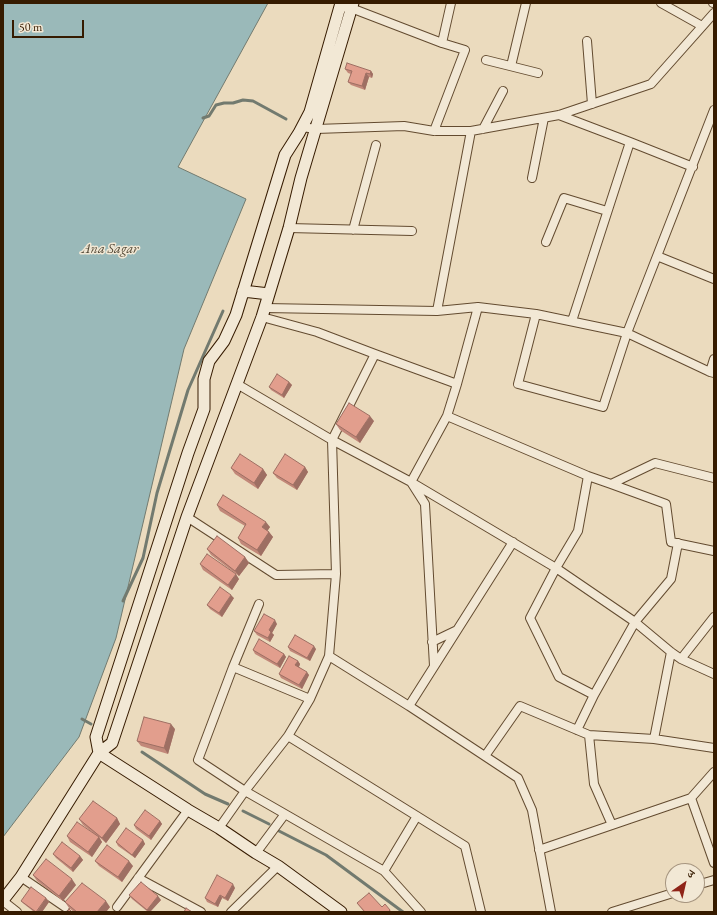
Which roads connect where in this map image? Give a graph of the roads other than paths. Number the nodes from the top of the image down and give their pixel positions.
1 (451, 3) edge
2 (526, 3) edge
3 (661, 3) edge
4 (346, 5) edge
5 (714, 13) edge
6 (702, 26) junction
7 (587, 41) dead end
8 (442, 43) junction
9 (486, 60) dead end
10 (511, 66) junction
11 (538, 73) dead end
12 (503, 91) dead end
13 (592, 104) junction
14 (714, 110) edge
15 (559, 115) junction
16 (544, 118) junction
17 (302, 127) junction
18 (316, 129) junction
19 (483, 129) junction
20 (434, 131) junction
21 (471, 131) junction
22 (630, 142) junction
23 (376, 145) dead end
24 (693, 167) junction
25 (532, 178) dead end
26 (608, 211) junction
27 (289, 228) junction
28 (354, 230) junction
29 (412, 232) dead end
30 (546, 242) dead end
31 (657, 256) junction
32 (714, 279) edge
33 (243, 291) junction
34 (269, 294) junction
35 (478, 307) junction
36 (437, 311) junction
37 (264, 313) junction
38 (536, 314) junction
39 (572, 321) junction
40 (627, 333) junction
41 (375, 354) junction
42 (714, 359) edge
43 (712, 372) edge
44 (237, 384) junction
45 (457, 384) junction
46 (447, 416) junction
47 (332, 440) junction
48 (588, 476) junction
49 (714, 478) edge
50 (411, 482) junction
51 (611, 484) junction
52 (187, 517) junction
53 (513, 542) junction
54 (678, 543) junction
55 (714, 551) edge
56 (556, 568) junction
57 (336, 574) junction
58 (259, 604) dead end
59 (714, 617) edge
60 (635, 622) junction
61 (457, 630) junction
62 (432, 642) junction
63 (671, 652) junction
64 (328, 656) junction
65 (681, 659) junction
66 (434, 666) junction
67 (233, 667) junction
68 (714, 674) edge
69 (594, 695) junction
70 (310, 699) junction
71 (409, 706) junction
72 (102, 718) junction
73 (118, 726) junction
74 (577, 730) junction
75 (589, 735) junction
76 (288, 736) junction
77 (654, 739) junction
78 (714, 748) edge
79 (99, 753) junction
80 (485, 756) junction
81 (714, 772) edge
82 (245, 791) junction
83 (690, 798) junction
84 (188, 810) junction
85 (285, 814) junction
86 (417, 816) junction
87 (612, 825) junction
88 (219, 828) junction
89 (540, 850) junction
90 (256, 853) junction
91 (714, 863) edge
92 (278, 866) junction
93 (384, 871) junction
94 (21, 877) junction
95 (138, 878) junction
96 (665, 895) edge
97 (3, 901) edge
98 (65, 907) edge
99 (117, 907) dead end
100 (17, 912) edge
101 (201, 912) edge
102 (231, 912) edge
103 (342, 912) edge
104 (421, 912) edge
105 (481, 912) edge
106 (551, 912) edge
107 (612, 912) edge

1 - 8 street
2 - 10 street
3 - 6 street
4 - 8 street
4 - 17 street
4 - 18 street
5 - 6 street
6 - 13 street
7 - 13 street
8 - 20 street
9 - 10 street
10 - 11 street
12 - 19 street
13 - 15 street
14 - 24 street
15 - 16 street
15 - 22 street
16 - 19 street
16 - 25 street
17 - 18 street
17 - 33 street
18 - 20 street
18 - 27 street
19 - 21 street
20 - 21 street
21 - 36 street
22 - 24 street
22 - 26 street
23 - 28 street
24 - 31 street
26 - 30 street
26 - 39 street
27 - 28 street
27 - 34 street
28 - 29 street
31 - 32 street
31 - 40 street
33 - 34 street
33 - 72 street
34 - 37 street
35 - 36 street
35 - 38 street
35 - 45 street
36 - 37 street
37 - 41 street
37 - 44 street
38 - 39 street
38 - 40 street
39 - 40 street
40 - 43 street
41 - 45 street
41 - 47 street
42 - 43 street
44 - 47 street
44 - 52 street
45 - 46 street
46 - 48 street
46 - 50 street
47 - 50 street
47 - 57 street
48 - 51 street
48 - 56 street
49 - 51 street
50 - 53 street
50 - 62 street
51 - 54 street
52 - 57 street
52 - 73 street
53 - 56 street
53 - 61 street
54 - 55 street
54 - 60 street
56 - 60 street
56 - 69 street
57 - 64 street
58 - 67 street
59 - 65 street
60 - 63 street
60 - 69 street
61 - 62 street
61 - 66 street
62 - 66 street
63 - 65 street
63 - 77 street
64 - 70 street
64 - 71 street
65 - 68 street
66 - 71 street
67 - 70 street
67 - 82 street
69 - 74 street
70 - 76 street
71 - 80 street
72 - 73 street
72 - 79 street
73 - 79 street
74 - 75 street
74 - 80 street
75 - 77 street
75 - 87 street
76 - 82 street
76 - 86 street
77 - 78 street
79 - 84 street
79 - 94 street
80 - 89 street
81 - 83 street
82 - 85 street
82 - 88 street
83 - 87 street
83 - 91 street
84 - 88 street
84 - 95 street
85 - 90 street
85 - 93 street
86 - 93 street
86 - 105 street
87 - 89 street
88 - 90 street
89 - 106 street
90 - 92 street
92 - 102 street
92 - 103 street
93 - 104 street
94 - 97 street
94 - 98 street
95 - 99 street
95 - 101 street
96 - 107 street
97 - 100 street

